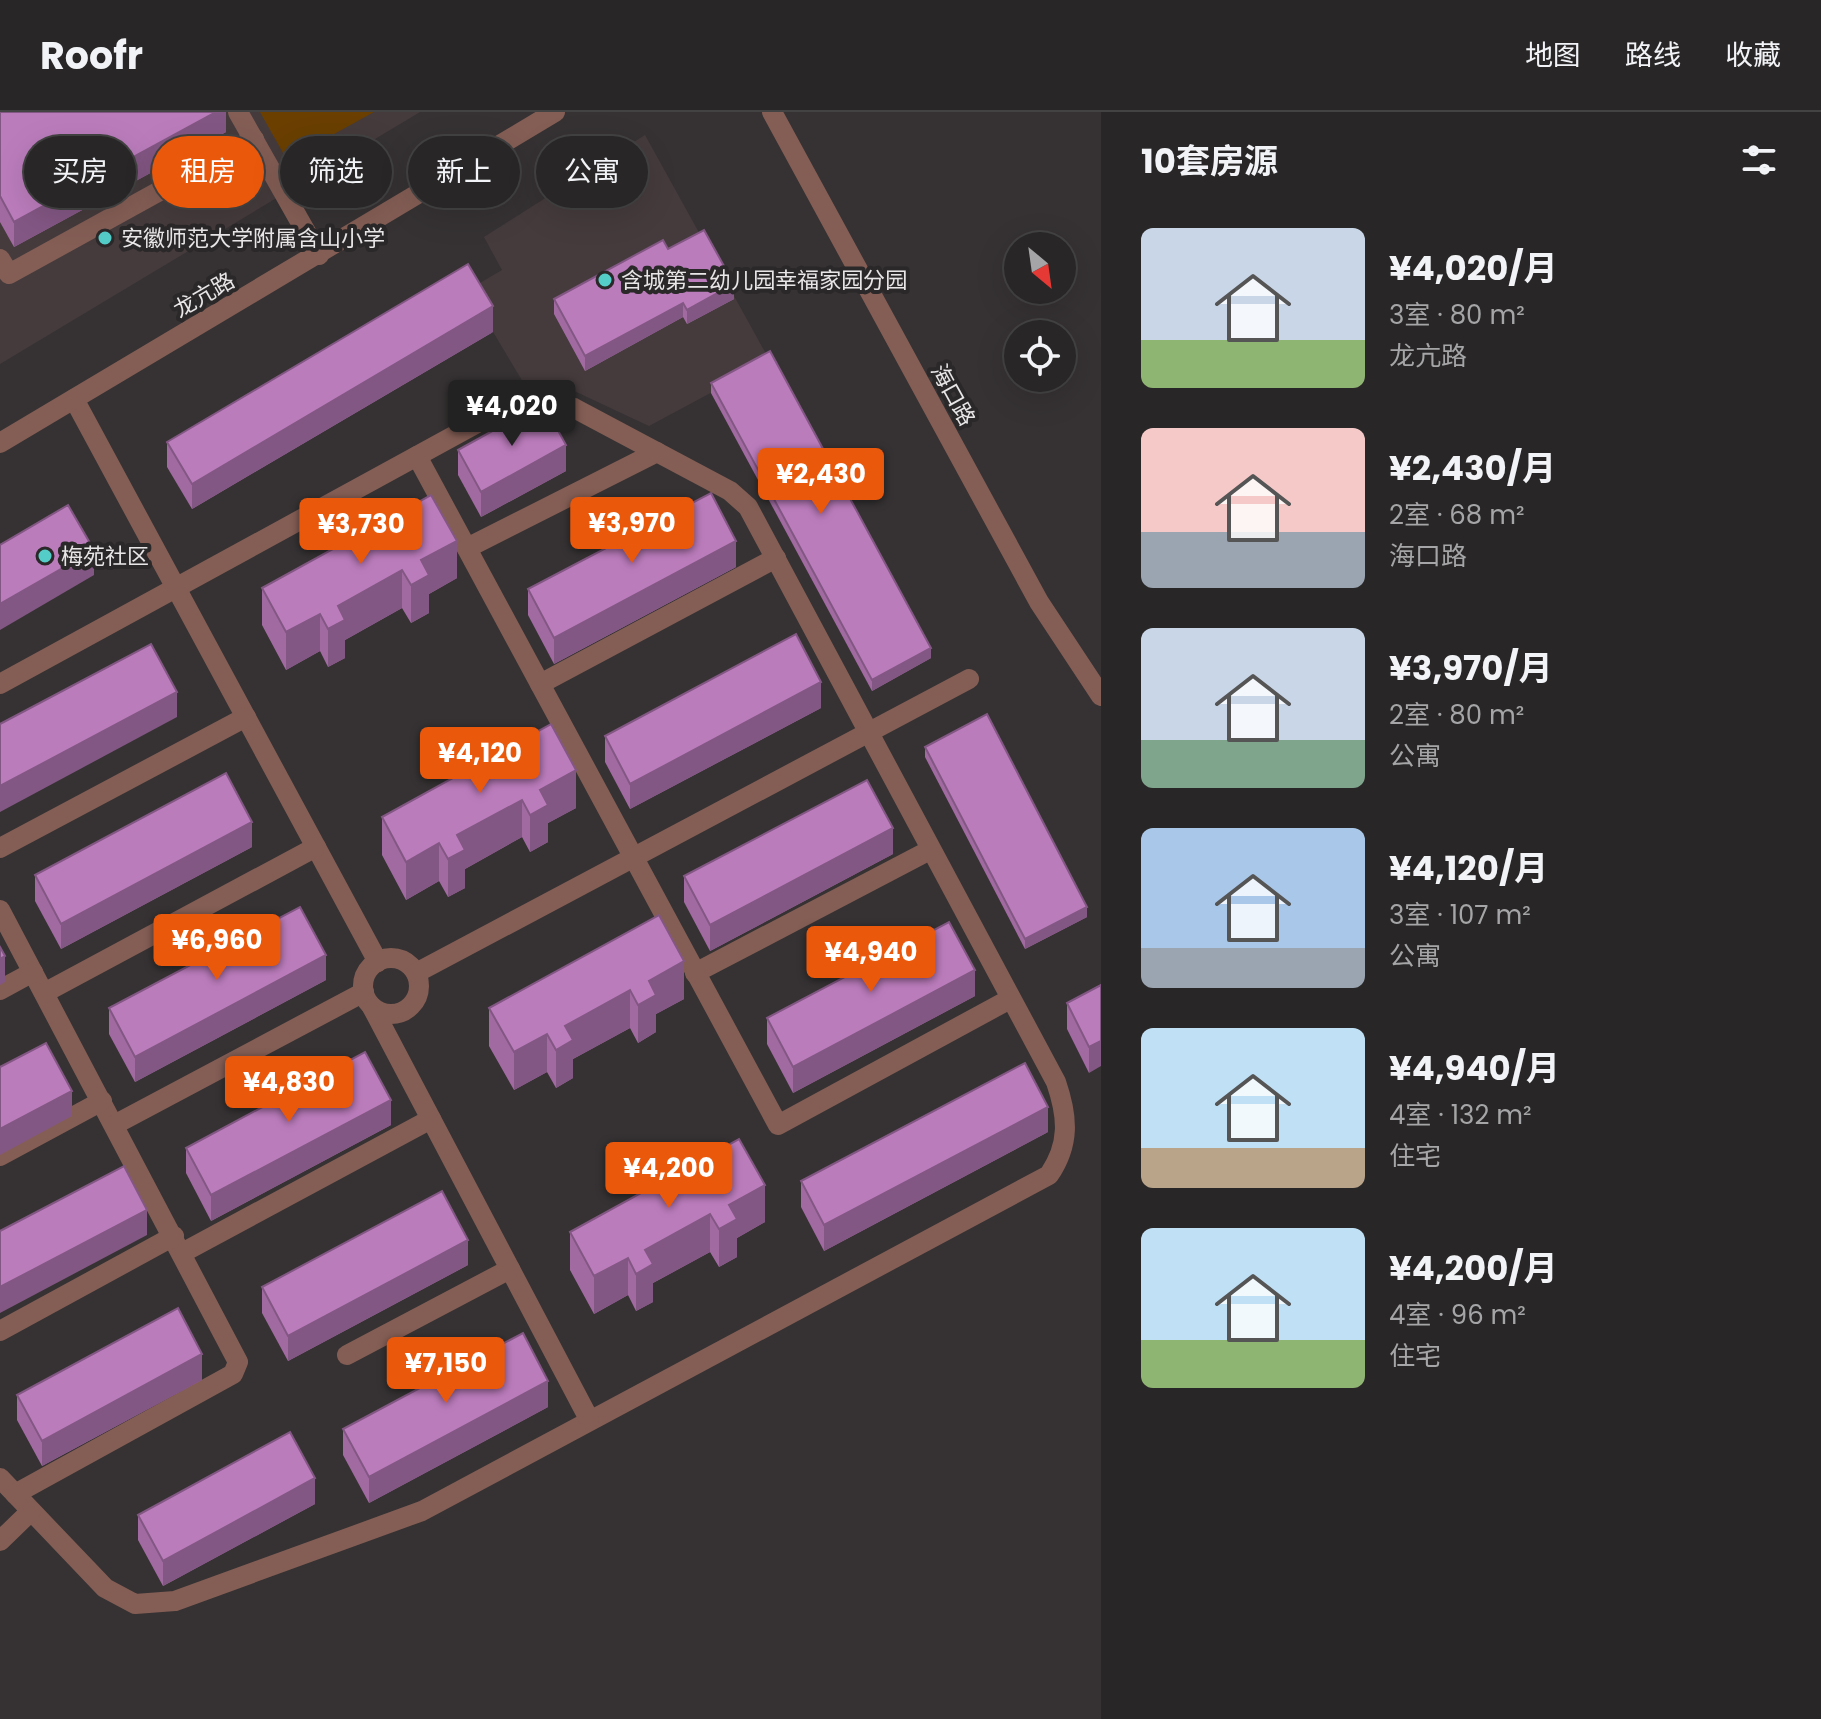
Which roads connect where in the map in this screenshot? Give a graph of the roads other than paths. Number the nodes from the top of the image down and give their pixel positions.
1 (238, 112) edge
2 (555, 112) edge
3 (772, 112) edge
4 (252, 136) edge
5 (264, 157) edge
6 (152, 195) edge
7 (319, 255) junction
8 (0, 259) edge
9 (74, 399) junction
10 (0, 443) edge
11 (657, 452) junction
12 (417, 456) junction
13 (467, 548) junction
14 (776, 558) junction
15 (176, 587) junction
16 (969, 679) dead end
17 (0, 684) edge
18 (540, 684) junction
19 (1101, 696) edge
20 (246, 717) junction
21 (867, 731) junction
22 (316, 847) junction
23 (0, 848) edge
24 (930, 850) junction
25 (633, 856) junction
26 (0, 910) edge
27 (378, 962) junction
28 (33, 972) junction
29 (416, 973) junction
30 (695, 973) junction
31 (0, 990) edge
32 (44, 993) junction
33 (368, 999) junction
34 (1010, 999) junction
35 (102, 1101) junction
36 (431, 1119) junction
37 (114, 1125) junction
38 (0, 1156) edge
39 (178, 1245) junction
40 (510, 1269) junction
41 (0, 1331) edge
42 (347, 1355) dead end
43 (589, 1419) junction
44 (0, 1478) edge
45 (15, 1494) junction
46 (31, 1511) junction
47 (0, 1541) edge

1 - 4 street
2 - 7 street, 龙亢路
3 - 19 street, 海口路
5 - 7 street
6 - 8 street
7 - 9 street, 龙亢路
9 - 10 street, 龙亢路
9 - 15 street
11 - 12 street
11 - 13 street
11 - 14 street
12 - 13 street
12 - 15 street
13 - 18 street
14 - 18 street
14 - 21 street
15 - 17 street
15 - 20 street
16 - 21 street
18 - 25 street
20 - 22 street
20 - 23 street
21 - 24 street
21 - 25 street
22 - 27 street
22 - 32 street
24 - 30 street
24 - 34 street
25 - 29 street
25 - 30 street
26 - 28 street
27 - 29 street
27 - 33 street
28 - 31 street
28 - 32 street
29 - 33 street
30 - 34 street
32 - 35 street
33 - 36 street
33 - 37 street
34 - 43 street
35 - 37 street
35 - 38 street
36 - 39 street
36 - 40 street
37 - 39 street
39 - 41 street
39 - 45 street
40 - 42 street
40 - 43 street
43 - 46 street
44 - 45 street
45 - 46 street
46 - 47 street

